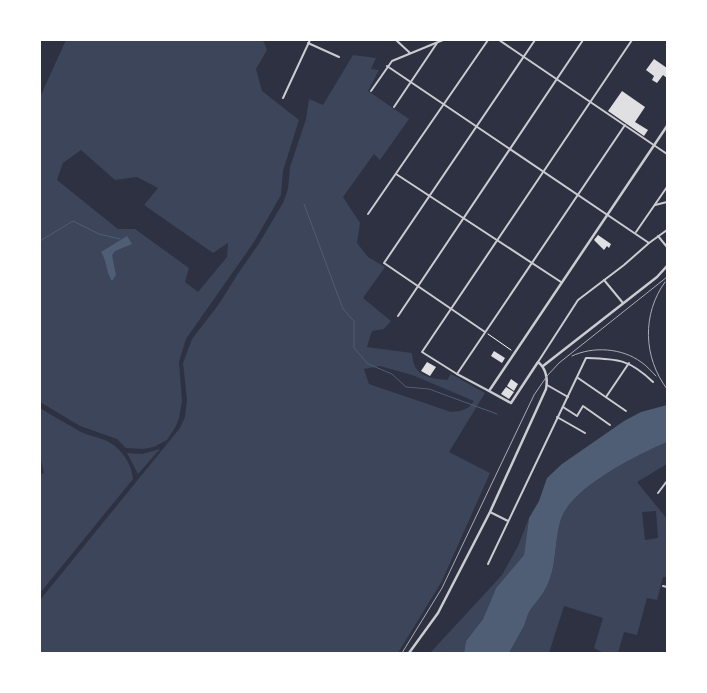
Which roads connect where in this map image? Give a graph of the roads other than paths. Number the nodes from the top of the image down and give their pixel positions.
1 (310, 40) edge
2 (396, 40) edge
3 (443, 40) edge
4 (488, 40) edge
5 (499, 40) edge
6 (535, 40) edge
7 (583, 40) edge
8 (632, 40) edge
9 (437, 42) junction
10 (308, 43) junction
11 (410, 53) junction
12 (339, 56) dead end
13 (524, 56) junction
14 (387, 66) junction
15 (557, 79) junction
16 (410, 82) junction
17 (371, 91) dead end
18 (284, 98) dead end
19 (591, 102) junction
20 (444, 104) junction
21 (394, 107) dead end
22 (625, 125) junction
23 (476, 126) junction
24 (667, 126) edge
25 (654, 145) junction
26 (510, 149) junction
27 (667, 154) edge
28 (544, 171) junction
29 (396, 174) junction
30 (667, 187) edge
31 (578, 194) junction
32 (430, 195) junction
33 (660, 198) junction
34 (667, 202) edge
35 (654, 206) junction
36 (368, 214) dead end
37 (608, 214) junction
38 (464, 218) junction
39 (667, 230) edge
40 (636, 233) junction
41 (658, 236) junction
42 (498, 240) junction
43 (649, 243) junction
44 (667, 247) edge
45 (532, 263) junction
46 (667, 266) edge
47 (604, 280) junction
48 (562, 282) junction
49 (418, 286) junction
50 (623, 304) junction
51 (451, 309) junction
52 (398, 316) dead end
53 (485, 332) junction
54 (538, 362) junction
55 (629, 363) junction
56 (543, 366) junction
57 (457, 374) junction
58 (578, 378) junction
59 (653, 382) dead end
60 (547, 385) junction
61 (489, 391) junction
62 (568, 397) junction
63 (606, 397) junction
64 (563, 407) junction
65 (626, 411) dead end
66 (557, 416) junction
67 (610, 425) dead end
68 (585, 433) dead end
69 (667, 481) edge
70 (658, 493) dead end
71 (490, 512) junction
72 (508, 521) junction
73 (488, 564) dead end
74 (663, 586) dead end
75 (667, 587) edge
76 (410, 653) edge

1 - 10 street
2 - 11 street
3 - 9 street
4 - 20 street
5 - 13 street
6 - 13 street
7 - 15 street
8 - 19 street
9 - 11 street
9 - 16 street
10 - 12 street
10 - 18 street
11 - 14 street
13 - 15 street
13 - 23 street
14 - 16 street
14 - 17 street
15 - 19 street
15 - 26 street
16 - 20 street
16 - 21 street
19 - 22 street
19 - 28 street
20 - 23 street
20 - 29 street
22 - 25 street
22 - 31 street
23 - 26 street
23 - 32 street
24 - 25 street
25 - 27 street
25 - 37 street
26 - 28 street
26 - 38 street
28 - 31 street
28 - 42 street
29 - 32 street
29 - 36 street
30 - 33 street
31 - 37 street
31 - 45 street
32 - 38 street
32 - 49 street
33 - 34 street
33 - 35 street
34 - 35 street
35 - 40 street
37 - 40 street
37 - 48 street
38 - 42 street
38 - 49 street
39 - 41 street
40 - 43 street
41 - 43 street
41 - 44 street
42 - 45 street
42 - 51 street
43 - 47 street
45 - 48 street
45 - 53 street
46 - 50 street
47 - 50 street
47 - 54 street
48 - 61 street
49 - 51 street
49 - 52 street
50 - 56 street
51 - 53 street
51 - 57 street
53 - 57 street
54 - 56 street
54 - 61 street
55 - 58 street
55 - 59 street
55 - 63 street
56 - 60 street
57 - 61 street
58 - 62 street
58 - 63 street
60 - 62 street
60 - 71 street
62 - 64 street
63 - 65 street
64 - 66 street
64 - 67 street
66 - 68 street
66 - 72 street
69 - 70 street
71 - 72 street
71 - 76 street
72 - 73 street
74 - 75 street

